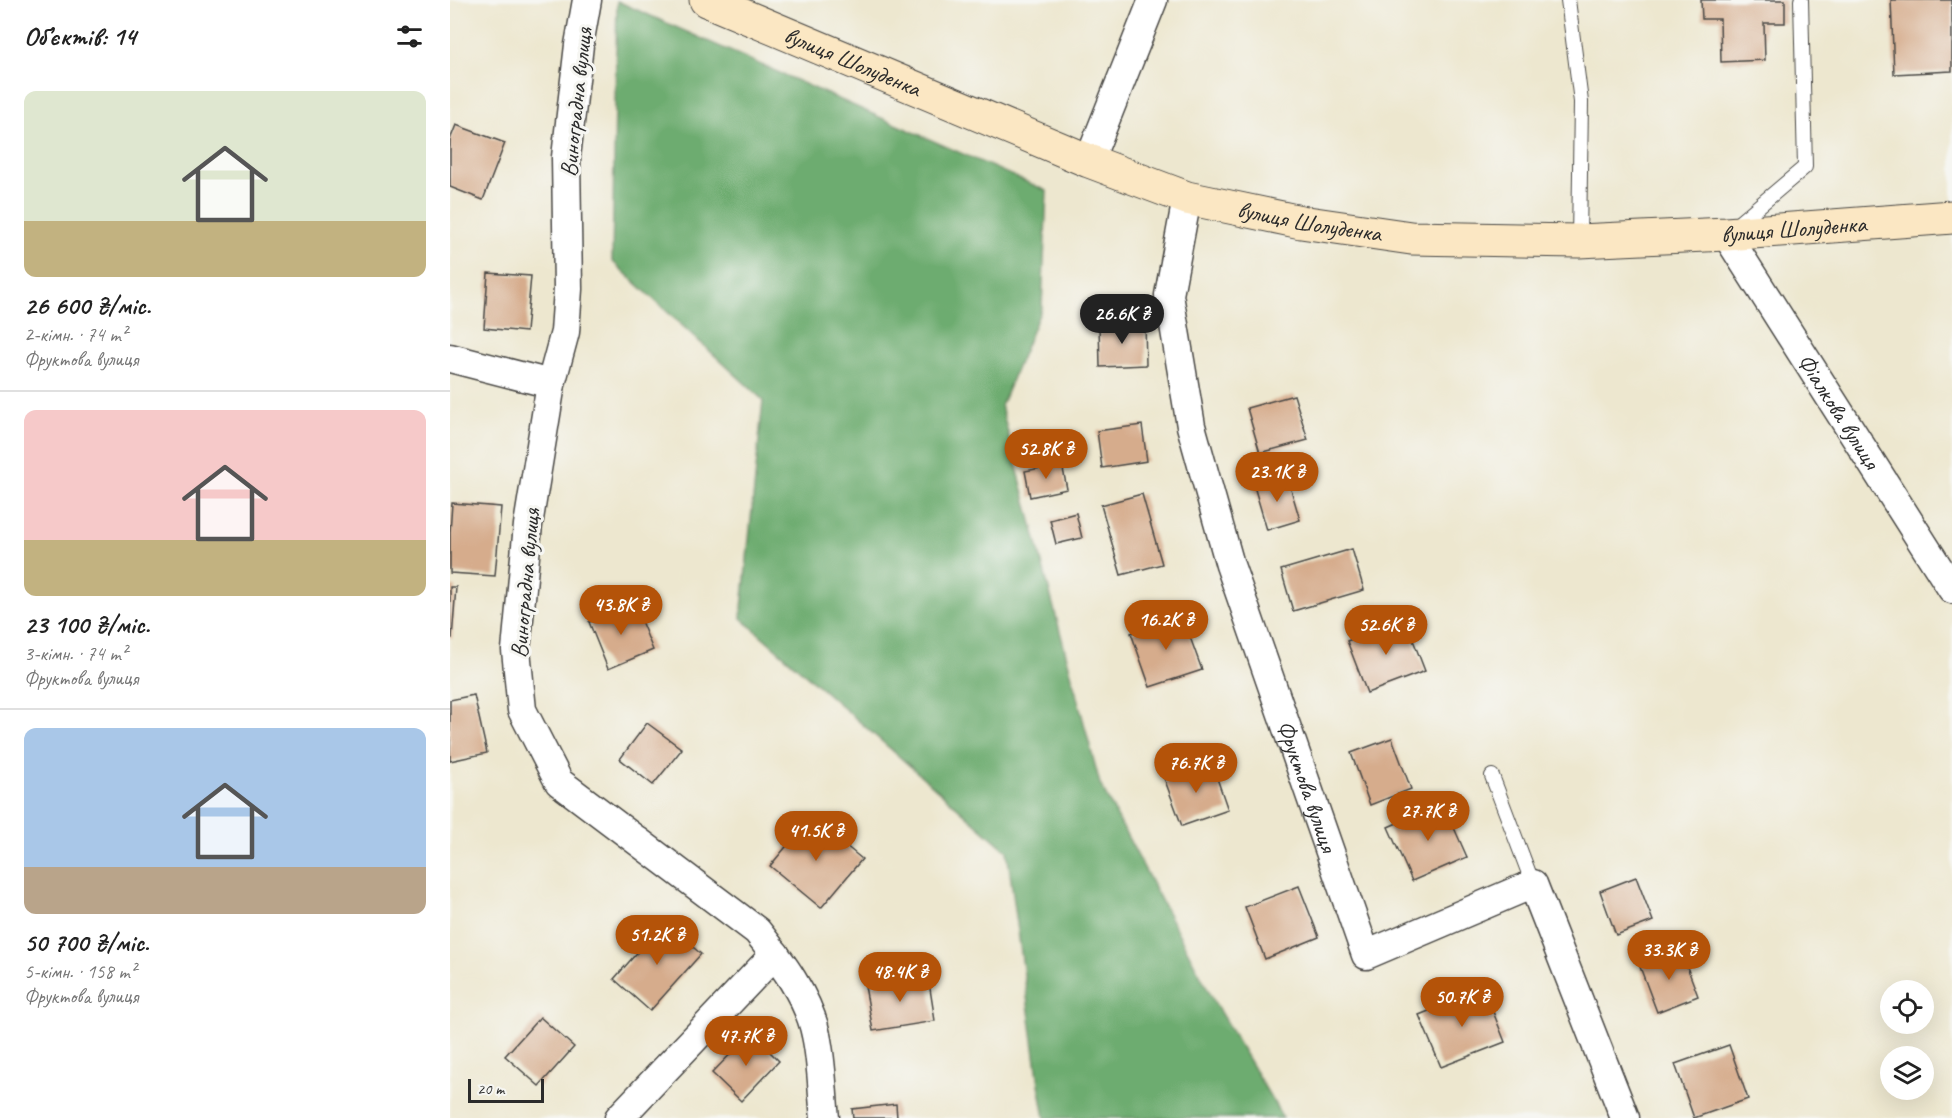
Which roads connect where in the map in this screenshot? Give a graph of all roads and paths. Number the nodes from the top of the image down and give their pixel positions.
1 (587, 0) edge
2 (706, 0) edge
3 (1154, 0) edge
4 (1568, 0) edge
5 (1801, 0) edge
6 (1089, 161) junction
7 (1187, 198) junction
8 (1952, 217) edge
9 (1726, 234) junction
10 (1579, 241) junction
11 (450, 358) edge
12 (551, 384) junction
13 (1952, 589) edge
14 (1492, 776) dead end
15 (1533, 884) junction
16 (775, 954) junction
17 (619, 1118) edge
18 (825, 1118) edge
19 (1625, 1118) edge

1 - 12 street, Виноградна вулиця
2 - 6 main road, вулиця Шолуденка
3 - 6 street
4 - 10 lane
5 - 9 lane
6 - 7 main road, вулиця Шолуденка
7 - 10 main road, вулиця Шолуденка
7 - 15 street, Фруктова вулиця
8 - 9 main road, вулиця Шолуденка
9 - 10 main road, вулиця Шолуденка
9 - 13 street, Фіалкова вулиця
11 - 12 street
12 - 16 street, Виноградна вулиця
14 - 15 lane
15 - 19 street
16 - 17 street
16 - 18 street, Виноградна вулиця

